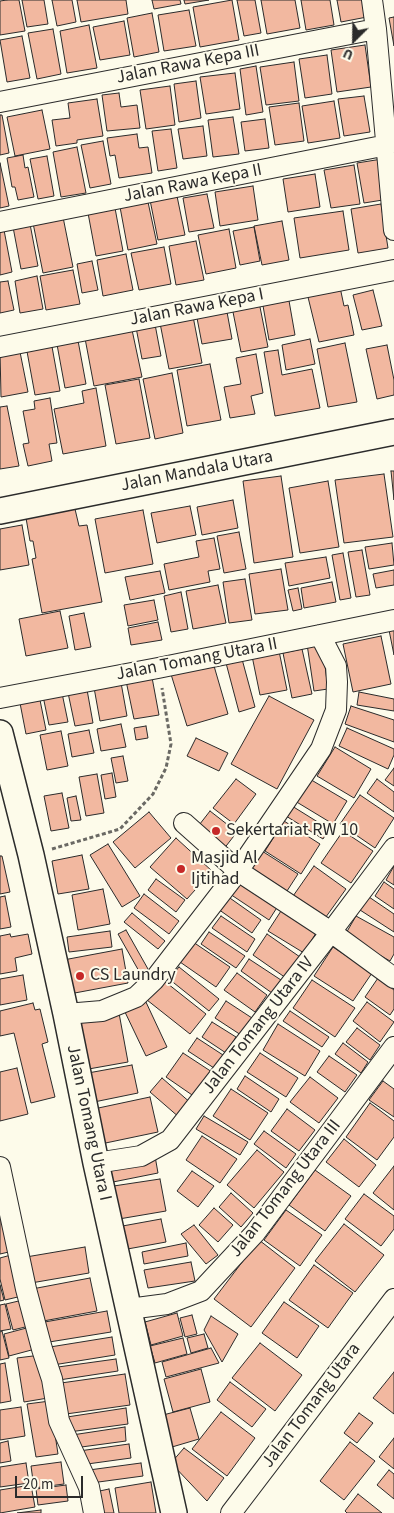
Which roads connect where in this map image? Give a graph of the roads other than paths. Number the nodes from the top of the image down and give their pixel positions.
1 (372, 0) edge
2 (376, 29) junction
3 (0, 102) edge
4 (387, 146) junction
5 (0, 222) edge
6 (394, 230) edge
7 (394, 270) edge
8 (0, 347) edge
9 (394, 432) edge
10 (0, 511) edge
11 (394, 620) edge
12 (320, 635) junction
13 (0, 698) edge
14 (0, 734) edge
15 (184, 823) dead end
16 (394, 848) edge
17 (238, 871) junction
18 (331, 932) junction
19 (394, 978) edge
20 (66, 1014) junction
21 (394, 1048) edge
22 (96, 1163) junction
23 (0, 1167) edge
24 (394, 1299) edge
25 (128, 1309) junction
26 (94, 1513) edge
27 (174, 1513) edge
28 (231, 1513) edge

1 - 2 street
2 - 3 street, Jalan Rawa Kepa III
2 - 4 street
4 - 5 street, Jalan Rawa Kepa II
4 - 6 street
7 - 8 street, Jalan Rawa Kepa I
9 - 10 street, Jalan Mandala Utara
11 - 12 street, Jalan Tomang Utara II
12 - 13 street, Jalan Tomang Utara II
12 - 17 street
14 - 20 street, Jalan Tomang Utara I
15 - 17 street
16 - 18 street, Jalan Tomang Utara IV
17 - 18 street
17 - 20 street
18 - 19 street
18 - 22 street, Jalan Tomang Utara IV
20 - 22 street, Jalan Tomang Utara I
21 - 25 street, Jalan Tomang Utara III
22 - 25 street, Jalan Tomang Utara I
23 - 26 street
24 - 28 street, Jalan Tomang Utara
25 - 27 street, Jalan Tomang Utara I

